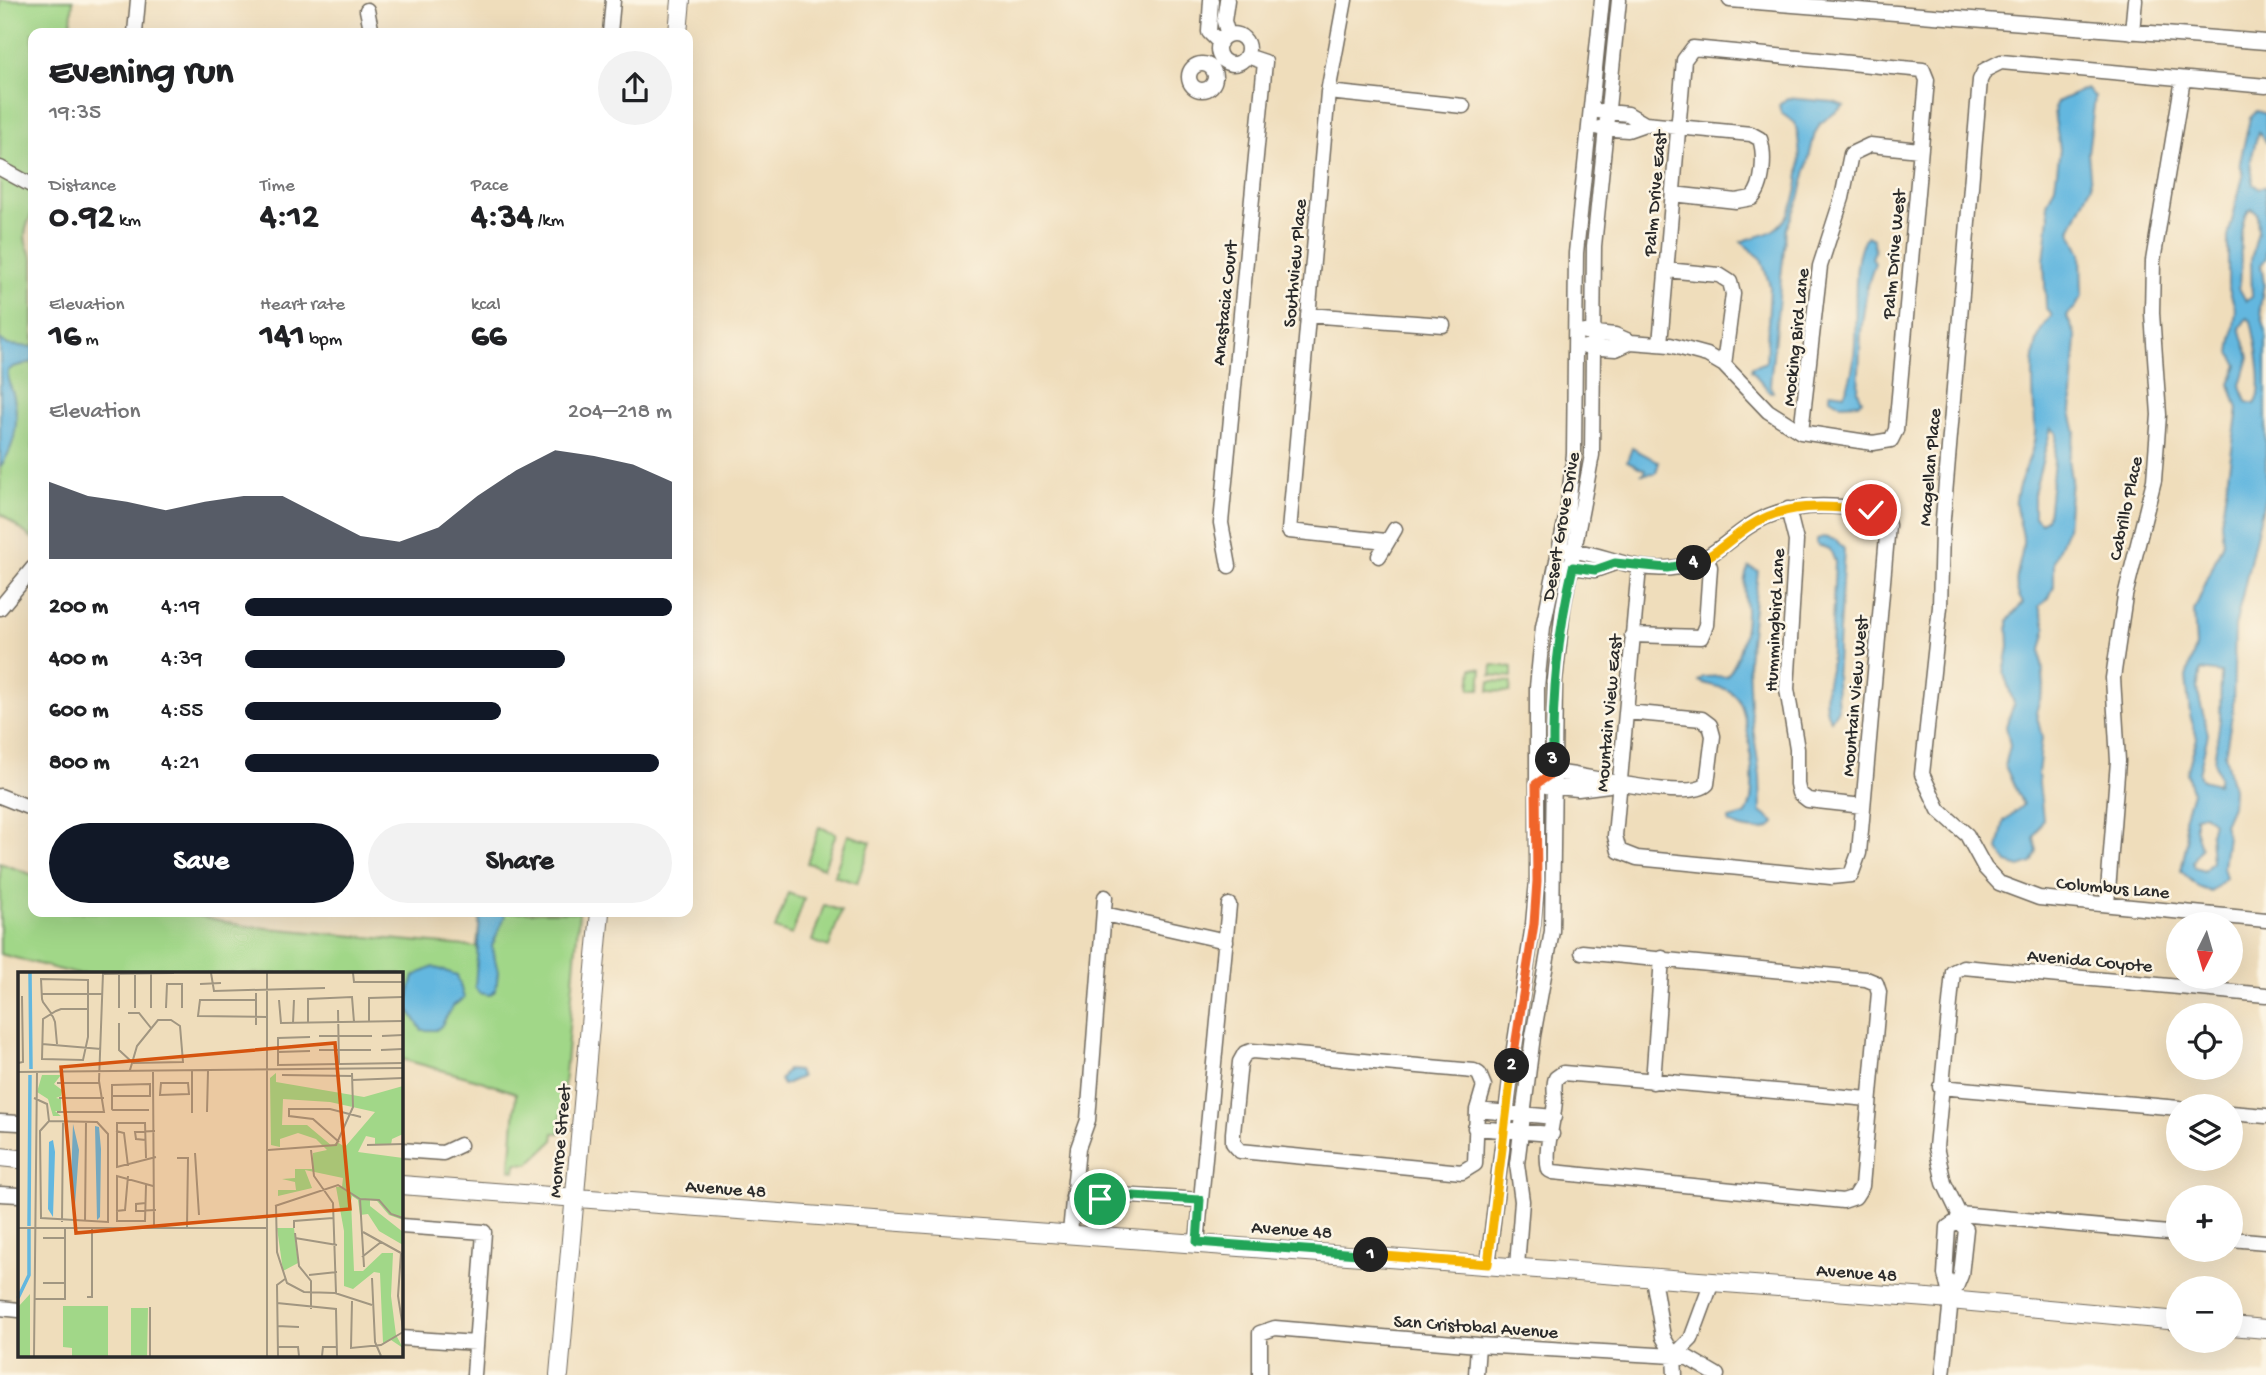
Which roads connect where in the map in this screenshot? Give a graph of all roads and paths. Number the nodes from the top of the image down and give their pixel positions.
1 (138, 0) edge
2 (613, 0) edge
3 (681, 0) edge
4 (1211, 0) edge
5 (1227, 0) edge
6 (1345, 0) edge
7 (1602, 0) edge
8 (1619, 0) edge
9 (1730, 0) edge
10 (2135, 0) edge
11 (367, 10) dead end
12 (135, 28) edge
13 (371, 28) edge
14 (610, 28) edge
15 (678, 28) edge
16 (2132, 32) junction
17 (1224, 39) junction
18 (2266, 42) edge
19 (1693, 48) joint
20 (1247, 56) junction
21 (2183, 79) junction
22 (2266, 86) edge
23 (1328, 92) junction
24 (1463, 106) dead end
25 (1601, 111) junction
26 (1645, 124) junction
27 (1678, 127) junction
28 (1599, 128) junction
29 (1920, 150) junction
30 (0, 168) edge
31 (28, 183) edge
32 (1673, 194) junction
33 (1666, 270) junction
34 (1308, 314) junction
35 (1443, 326) dead end
36 (1578, 331) junction
37 (1593, 340) junction
38 (1660, 344) junction
39 (1577, 346) junction
40 (1724, 365) junction
41 (1801, 432) junction
42 (1788, 509) junction
43 (1395, 529) dead end
44 (1385, 541) junction
45 (1559, 548) junction
46 (1576, 551) junction
47 (1379, 556) dead end
48 (1707, 559) junction
49 (1615, 563) junction
50 (1555, 565) junction
51 (1229, 566) dead end
52 (1573, 567) junction
53 (1639, 567) junction
54 (28, 574) edge
55 (0, 608) edge
56 (1632, 635) junction
57 (1627, 712) junction
58 (1554, 772) junction
59 (1536, 784) junction
60 (1621, 784) junction
61 (1554, 788) junction
62 (0, 796) edge
63 (1863, 806) junction
64 (28, 807) edge
65 (1976, 850) joint
66 (1845, 877) joint
67 (1105, 897) dead end
68 (2107, 904) junction
69 (1228, 905) dead end
70 (1104, 914) junction
71 (600, 917) edge
72 (2266, 920) edge
73 (1226, 941) junction
74 (1582, 953) dead end
75 (1662, 958) junction
76 (2266, 995) edge
77 (1653, 1082) junction
78 (1940, 1087) junction
79 (1869, 1099) junction
80 (2166, 1107) edge
81 (1477, 1110) junction
82 (1515, 1113) junction
83 (2243, 1114) edge
84 (2266, 1116) edge
85 (1554, 1117) junction
86 (0, 1122) edge
87 (18, 1124) edge
88 (1475, 1128) junction
89 (1506, 1130) junction
90 (1521, 1131) junction
91 (1552, 1134) junction
92 (460, 1145) dead end
93 (402, 1150) edge
94 (0, 1157) edge
95 (18, 1158) edge
96 (1501, 1162) junction
97 (1517, 1164) junction
98 (402, 1185) edge
99 (1073, 1192) junction
100 (0, 1194) edge
101 (18, 1195) edge
102 (574, 1197) junction
103 (1200, 1200) junction
104 (1958, 1217) junction
105 (402, 1226) edge
106 (1070, 1233) junction
107 (2166, 1233) edge
108 (2243, 1240) edge
109 (1197, 1242) junction
110 (2266, 1242) edge
111 (1488, 1264) junction
112 (1517, 1266) junction
113 (1653, 1278) junction
114 (1712, 1282) junction
115 (1951, 1299) junction
116 (0, 1308) edge
117 (18, 1310) edge
118 (2166, 1320) edge
119 (2243, 1327) edge
120 (2266, 1329) edge
121 (402, 1338) edge
122 (476, 1343) junction
123 (1478, 1345) junction
124 (1674, 1356) junction
125 (474, 1375) edge
126 (559, 1375) edge
127 (1260, 1375) edge
128 (1476, 1375) edge
129 (1675, 1375) edge
130 (1717, 1375) edge
131 (1944, 1375) edge

1 - 12 street
2 - 14 street
3 - 15 main road
4 - 17 street
5 - 17 street
6 - 23 street, Southview Place
7 - 25 street, Desert Grove Drive
8 - 25 street, Desert Grove Drive
9 - 16 street
10 - 16 street
11 - 13 street
16 - 18 street
17 - 20 street, Anastacia Court
17 - 20 street
19 - 27 street, Palm Drive East
19 - 29 street, Palm Drive West
20 - 51 street, Anastacia Court
21 - 22 street
21 - 65 street, Magellan Place
21 - 68 street, Cabrillo Place
23 - 24 street
23 - 34 street, Southview Place
25 - 26 street
25 - 28 street, Desert Grove Drive
26 - 27 street
26 - 28 street
27 - 32 street, Palm Drive East
27 - 32 street
28 - 36 street, Desert Grove Drive
28 - 37 street, Desert Grove Drive
29 - 41 street, Mocking Bird Lane
29 - 41 street, Palm Drive West
30 - 31 street
32 - 33 street, Palm Drive East
33 - 38 street, Palm Drive East
33 - 40 street
34 - 35 street
34 - 44 street, Southview Place
36 - 37 street
36 - 39 street, Desert Grove Drive
37 - 38 street
37 - 39 street
37 - 46 street, Desert Grove Drive
38 - 40 street
39 - 45 street, Desert Grove Drive
40 - 41 street
42 - 48 street
42 - 63 street, Hummingbird Lane
42 - 63 street, Mountain View West
43 - 44 street
44 - 47 street
45 - 46 street
45 - 50 street, Desert Grove Drive
46 - 49 street
46 - 52 street, Desert Grove Drive
48 - 53 street
48 - 56 street
49 - 52 street
49 - 53 street
50 - 52 street
50 - 59 street, Desert Grove Drive
52 - 58 street, Desert Grove Drive
53 - 56 street, Mountain View East
54 - 55 street
56 - 57 street, Mountain View East
57 - 60 street, Mountain View East
57 - 60 street
58 - 59 street
58 - 60 street
58 - 61 street, Desert Grove Drive
59 - 61 street
59 - 82 street, Desert Grove Drive
60 - 61 street
60 - 66 street, Mountain View East
61 - 82 street, Desert Grove Drive
62 - 64 street
63 - 66 street, Mountain View West
65 - 68 street, Columbus Lane
67 - 70 street
68 - 72 street, Columbus Lane
69 - 73 street
70 - 73 street
70 - 99 street
71 - 102 main road, Monroe Street
73 - 103 street
74 - 75 street
75 - 77 street
75 - 79 street
76 - 78 street, Avenida Coyote
77 - 79 street
77 - 85 street
78 - 80 street
78 - 104 street
79 - 91 street
81 - 82 street
81 - 88 street
81 - 88 street
82 - 85 street
82 - 89 street, Desert Grove Drive
82 - 90 street, Desert Grove Drive
83 - 84 street
85 - 91 street
86 - 87 street
88 - 89 street
89 - 90 street
89 - 96 street, Desert Grove Drive
90 - 91 street
90 - 97 street, Desert Grove Drive
92 - 93 street
94 - 95 main road
96 - 97 street
96 - 111 street, Desert Grove Drive
97 - 112 street, Desert Grove Drive
98 - 102 main road, Avenue 48
99 - 103 street
99 - 106 street
100 - 101 street
102 - 106 main road, Avenue 48
102 - 126 main road, Monroe Street
103 - 109 street
104 - 107 street
104 - 115 street
105 - 122 street
106 - 109 main road, Avenue 48
108 - 110 street
109 - 111 main road, Avenue 48
111 - 112 main road, Avenue 48
112 - 113 main road, Avenue 48
113 - 114 main road, Avenue 48
113 - 124 street
114 - 115 main road, Avenue 48
114 - 124 street
115 - 118 main road, Avenue 48
115 - 131 street
116 - 117 street
119 - 120 main road
121 - 122 street
122 - 125 street
123 - 124 street, San Cristobal Avenue
123 - 127 street, San Cristobal Avenue
123 - 128 street
124 - 129 street
124 - 130 street, San Cristobal Avenue

